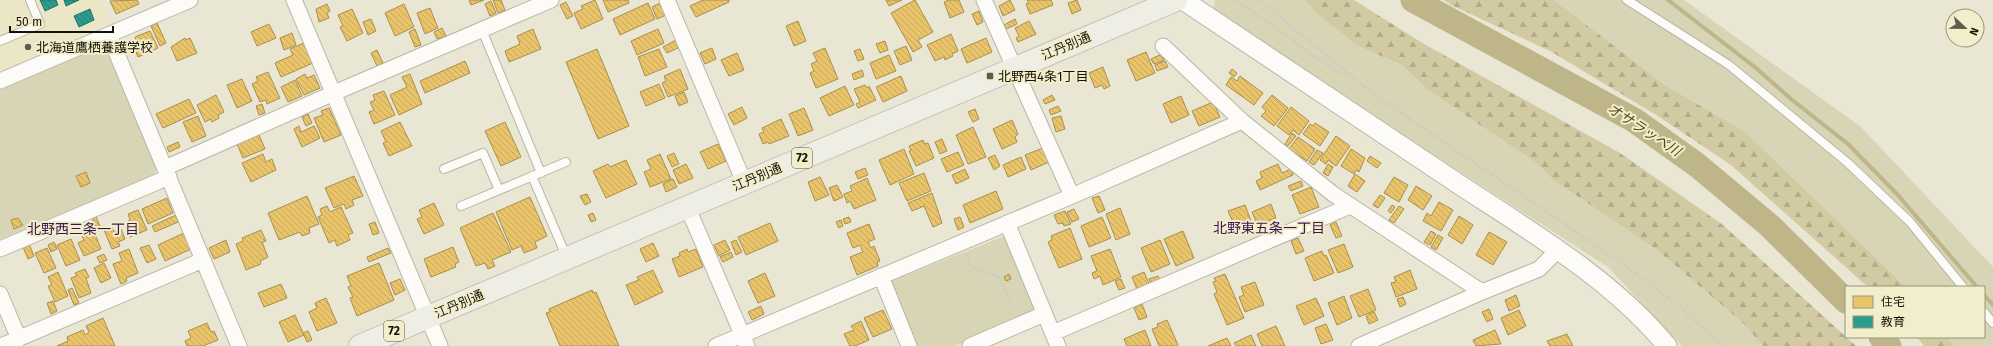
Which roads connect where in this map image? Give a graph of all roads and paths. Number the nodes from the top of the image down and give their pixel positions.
1 (30, 0) edge
2 (190, 0) edge
3 (294, 0) edge
4 (551, 0) edge
5 (667, 0) edge
6 (984, 0) edge
7 (1176, 0) edge
8 (1183, 0) edge
9 (1236, 0) edge
10 (1259, 0) edge
11 (1628, 0) edge
12 (482, 30) junction
13 (109, 35) junction
14 (0, 41) edge
15 (1163, 46) dead end
16 (1014, 68) junction
17 (1347, 73) junction
18 (0, 81) edge
19 (334, 93) junction
20 (1242, 121) junction
21 (566, 162) dead end
22 (444, 169) dead end
23 (167, 173) junction
24 (541, 173) junction
25 (532, 176) junction
26 (744, 182) junction
27 (499, 190) junction
28 (1072, 196) junction
29 (461, 206) dead end
30 (688, 206) junction
31 (1350, 206) junction
32 (1007, 223) junction
33 (962, 242) junction
34 (0, 249) edge
35 (1557, 251) junction
36 (567, 258) junction
37 (203, 260) junction
38 (881, 276) junction
39 (1963, 286) edge
40 (1482, 292) junction
41 (0, 294) edge
42 (1010, 301) dead end
43 (1985, 313) edge
44 (1044, 314) junction
45 (428, 317) junction
46 (1993, 324) edge
47 (19, 338) junction
48 (745, 340) edge
49 (1056, 340) edge
50 (1390, 340) edge
51 (1, 346) edge
52 (239, 346) edge
53 (360, 346) edge
54 (440, 346) edge
55 (716, 346) edge
56 (909, 346) edge
57 (970, 346) edge
58 (1359, 346) edge
59 (1667, 346) edge
60 (1723, 346) edge

1 - 14 lane
2 - 13 street
3 - 19 street
4 - 12 street
5 - 26 street
6 - 16 street
7 - 16 main road, 江丹別通 / 72
8 - 35 street
9 - 17 path
10 - 17 path
11 - 39 lane
12 - 19 street
12 - 24 lane
13 - 18 street
13 - 23 street
15 - 20 street
16 - 26 main road, 江丹別通 / 72
16 - 28 street
17 - 60 path
19 - 23 street
19 - 45 street
20 - 28 street
20 - 31 street
21 - 24 lane
22 - 27 lane
23 - 34 street
23 - 37 street
24 - 25 lane
25 - 27 lane
25 - 36 lane
26 - 30 main road, 江丹別通 / 72
27 - 29 lane
28 - 32 street
30 - 36 main road, 江丹別通 / 72
30 - 48 street
31 - 40 street
31 - 49 street
32 - 33 street
32 - 44 street
33 - 38 street
33 - 42 path
35 - 40 street
35 - 59 street
36 - 45 main road, 江丹別通 / 72
37 - 47 street
37 - 52 street
38 - 48 street
38 - 56 street
40 - 50 street
41 - 47 street
43 - 46 lane
44 - 49 street
44 - 57 street
45 - 53 main road, 江丹別通 / 72
45 - 54 street
47 - 51 street
48 - 55 street
50 - 58 street

